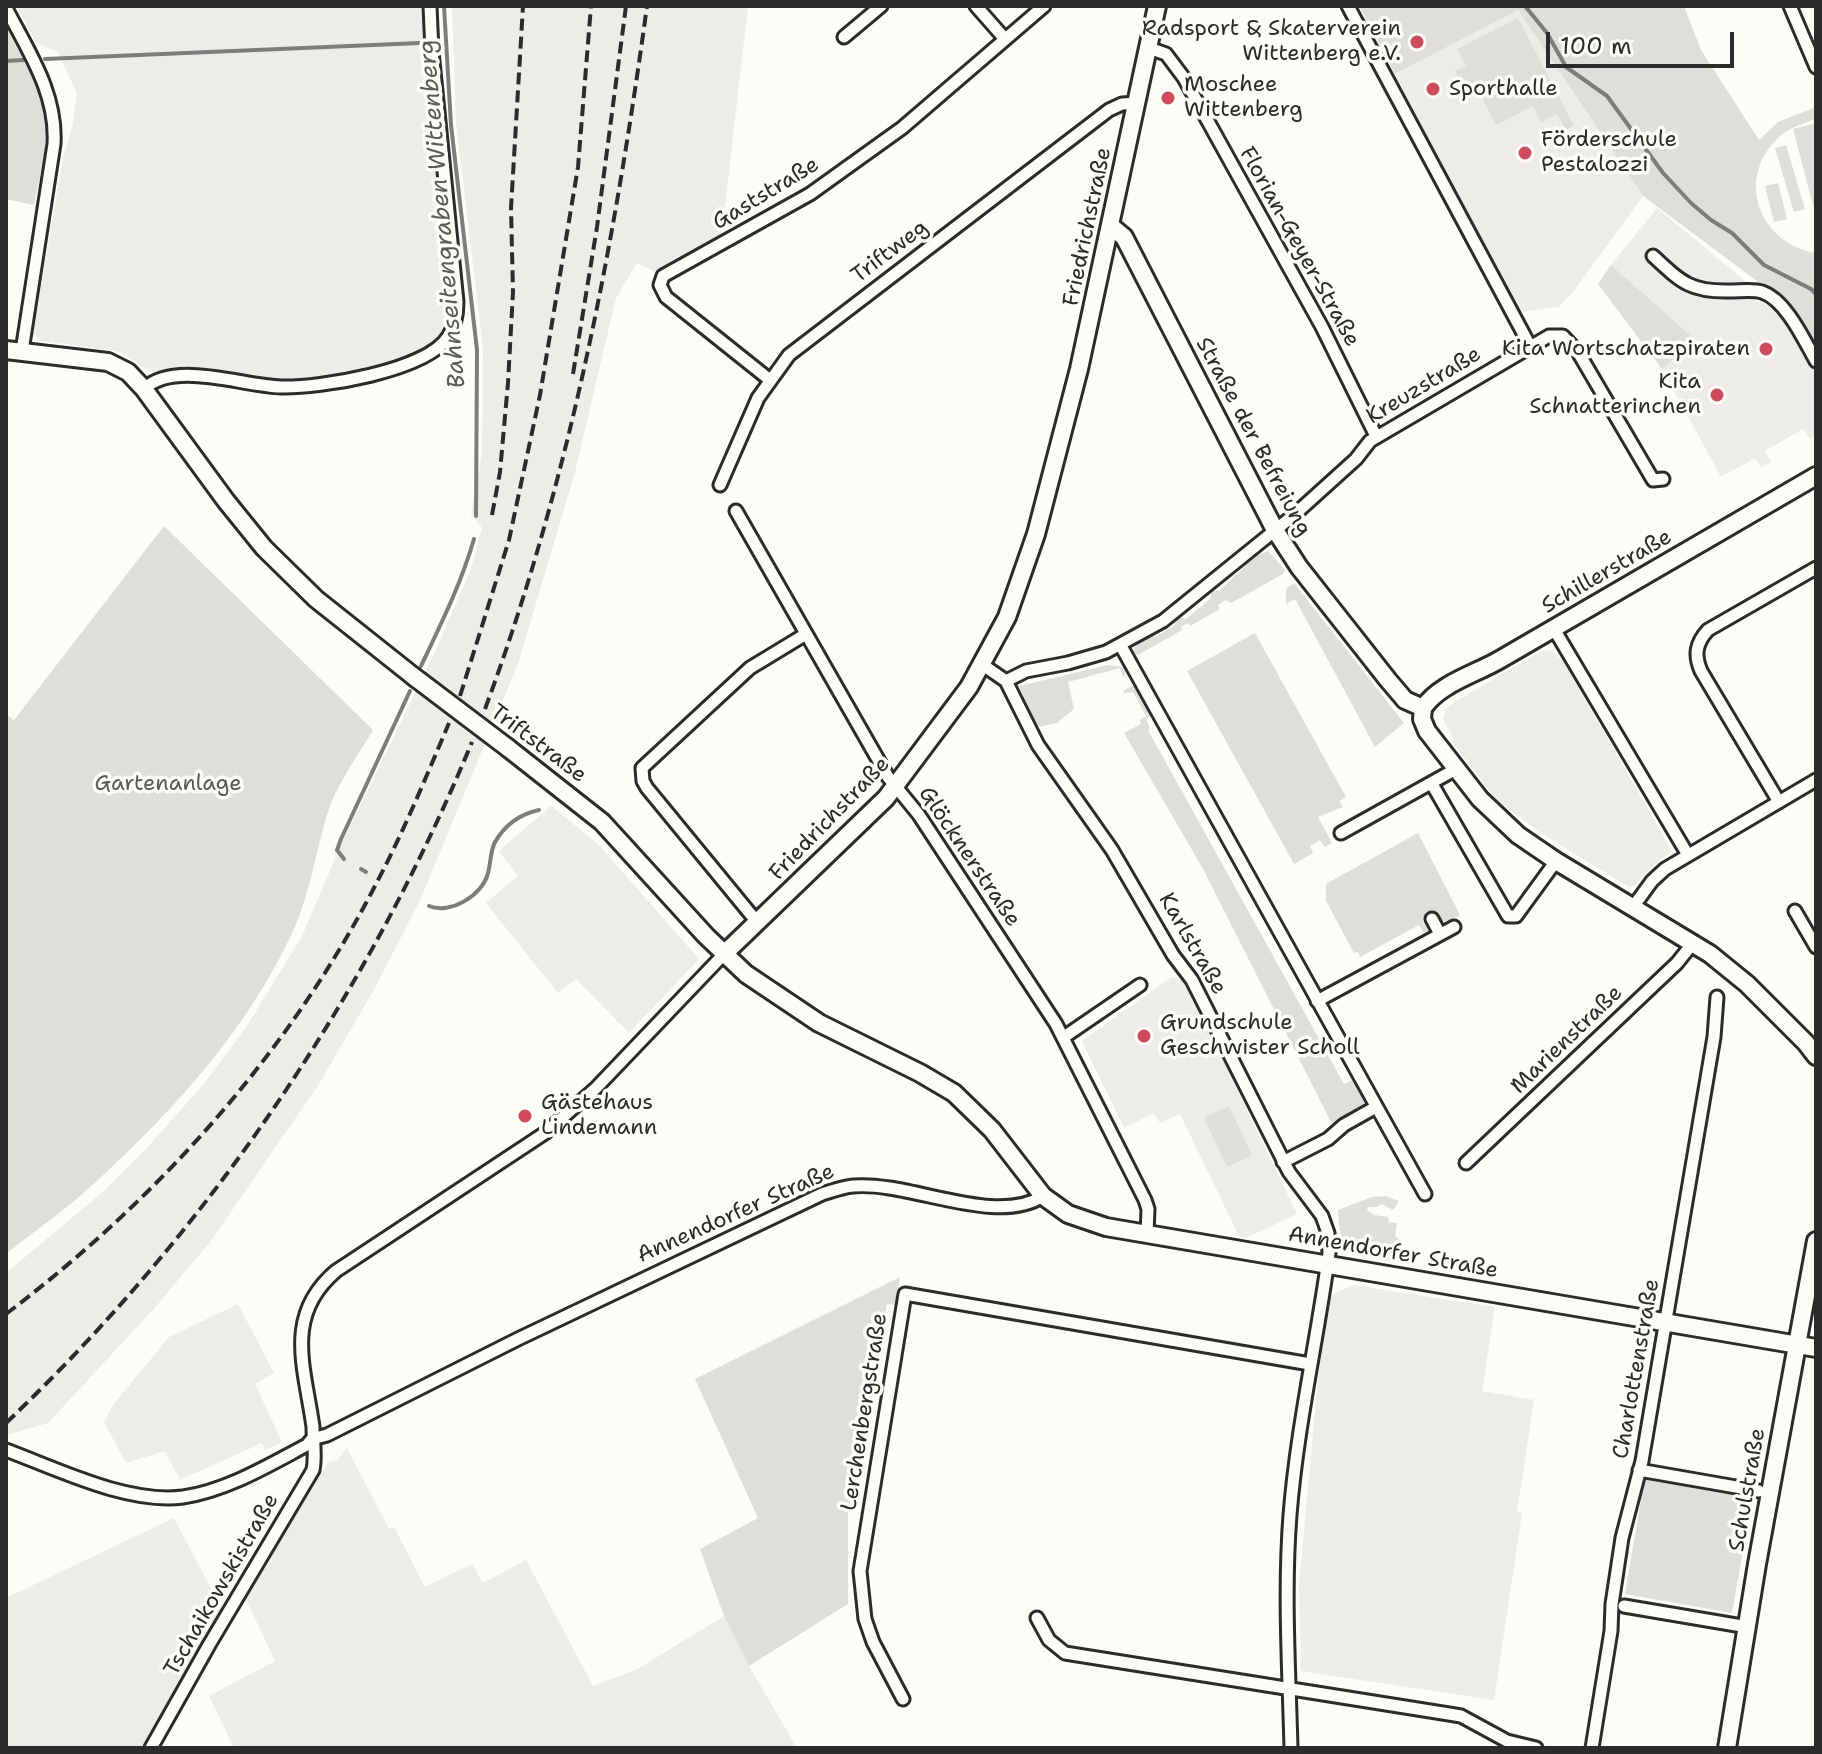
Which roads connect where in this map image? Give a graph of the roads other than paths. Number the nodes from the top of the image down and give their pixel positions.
1 (430, 6) edge
2 (881, 6) edge
3 (976, 6) edge
4 (1044, 6) edge
5 (1157, 6) edge
6 (1348, 6) edge
7 (1790, 6) edge
8 (6, 8) edge
9 (844, 37) dead end
10 (1005, 39) junction
11 (1149, 48) junction
12 (1816, 67) edge
13 (1138, 103) junction
14 (1112, 227) junction
15 (1653, 256) dead end
16 (1530, 346) junction
17 (14, 350) edge
18 (1816, 361) edge
19 (770, 380) junction
20 (144, 389) junction
21 (1376, 436) junction
22 (1816, 476) edge
23 (1663, 479) dead end
24 (720, 485) dead end
25 (736, 511) dead end
26 (1275, 530) junction
27 (1816, 568) edge
28 (1554, 629) junction
29 (806, 634) junction
30 (1121, 646) junction
31 (983, 665) junction
32 (1006, 681) junction
33 (1423, 708) junction
34 (1456, 769) junction
35 (1816, 780) edge
36 (1432, 784) junction
37 (896, 786) junction
38 (1779, 802) junction
39 (1341, 833) dead end
40 (1688, 855) junction
41 (1556, 861) junction
42 (1633, 907) junction
43 (1795, 911) dead end
44 (1432, 919) dead end
45 (757, 922) junction
46 (1454, 927) dead end
47 (1440, 934) junction
48 (1693, 943) junction
49 (1816, 947) edge
50 (724, 954) junction
51 (1140, 985) dead end
52 (1717, 997) dead end
53 (1317, 1001) junction
54 (1064, 1037) junction
55 (1816, 1056) edge
56 (1376, 1107) junction
57 (1283, 1162) junction
58 (1466, 1163) dead end
59 (1425, 1194) dead end
60 (1043, 1196) junction
61 (1147, 1234) junction
62 (1816, 1241) edge
63 (1327, 1265) junction
64 (1666, 1322) junction
65 (1796, 1345) junction
66 (1816, 1348) edge
67 (1310, 1364) junction
68 (312, 1439) junction
69 (6, 1450) edge
70 (1639, 1470) junction
71 (1759, 1491) dead end
72 (1624, 1606) dead end
73 (1037, 1618) dead end
74 (1748, 1627) junction
75 (1290, 1688) junction
76 (903, 1699) dead end
77 (151, 1748) edge
78 (1291, 1748) edge
79 (1536, 1748) edge
80 (1592, 1748) edge
81 (1727, 1748) edge

1 - 20 street
2 - 9 street
3 - 10 street
4 - 10 street, Gaststraße
5 - 11 street, Friedrichstraße
6 - 16 street
7 - 12 street
8 - 17 street
10 - 19 street, Gaststraße
11 - 13 street, Friedrichstraße
11 - 21 street, Florian-Geyer-Straße
13 - 14 street, Friedrichstraße
13 - 19 street, Triftweg
14 - 26 street, Straße der Befreiung
14 - 31 street, Friedrichstraße
15 - 18 street
16 - 21 street, Kreuzstraße
16 - 23 street, Kreuzstraße
17 - 20 street, Triftstraße
19 - 24 street, Triftweg
20 - 50 street, Triftstraße, bridge
21 - 26 street, Kreuzstraße
22 - 28 street, Schillerstraße
25 - 29 street, Glöcknerstraße
26 - 30 street, Kreuzstraße
26 - 33 street, Straße der Befreiung
27 - 38 street
28 - 33 street, Schillerstraße
28 - 40 street
29 - 37 street, Glöcknerstraße
29 - 45 street
30 - 32 street, Kreuzstraße
30 - 53 street
31 - 32 street, Karlstraße
31 - 37 street, Friedrichstraße
32 - 57 street, Karlstraße
33 - 34 street
34 - 36 street
34 - 41 street
35 - 38 street
36 - 39 street
36 - 41 street
37 - 45 street, Friedrichstraße
37 - 54 street, Glöcknerstraße
38 - 40 street
40 - 42 street
41 - 42 street
42 - 48 street
43 - 49 street
44 - 47 street
45 - 50 street, Friedrichstraße
46 - 47 street
47 - 53 street
48 - 55 street
48 - 58 street, Marienstraße
50 - 60 street, Triftstraße
50 - 68 street, Friedrichstraße
51 - 54 street
52 - 64 street, Charlottenstraße
53 - 56 street
54 - 61 street, Glöcknerstraße
56 - 57 street
56 - 59 street
57 - 63 street, Karlstraße
60 - 61 street, Annendorfer Straße
60 - 68 street, Annendorfer Straße
61 - 63 street, Annendorfer Straße
62 - 65 street, Schulstraße
63 - 64 street, Annendorfer Straße
63 - 67 street
64 - 65 street, Annendorfer Straße
64 - 70 street, Charlottenstraße
65 - 66 street, Annendorfer Straße
65 - 74 street, Schulstraße
67 - 75 street
67 - 76 street, Lerchenbergstraße
68 - 69 street, Annendorfer Straße
68 - 77 street, Tschaikowskistraße
70 - 71 street
70 - 80 street, Charlottenstraße
72 - 74 street
73 - 75 street
74 - 81 street, Schulstraße
75 - 78 street
75 - 79 street

